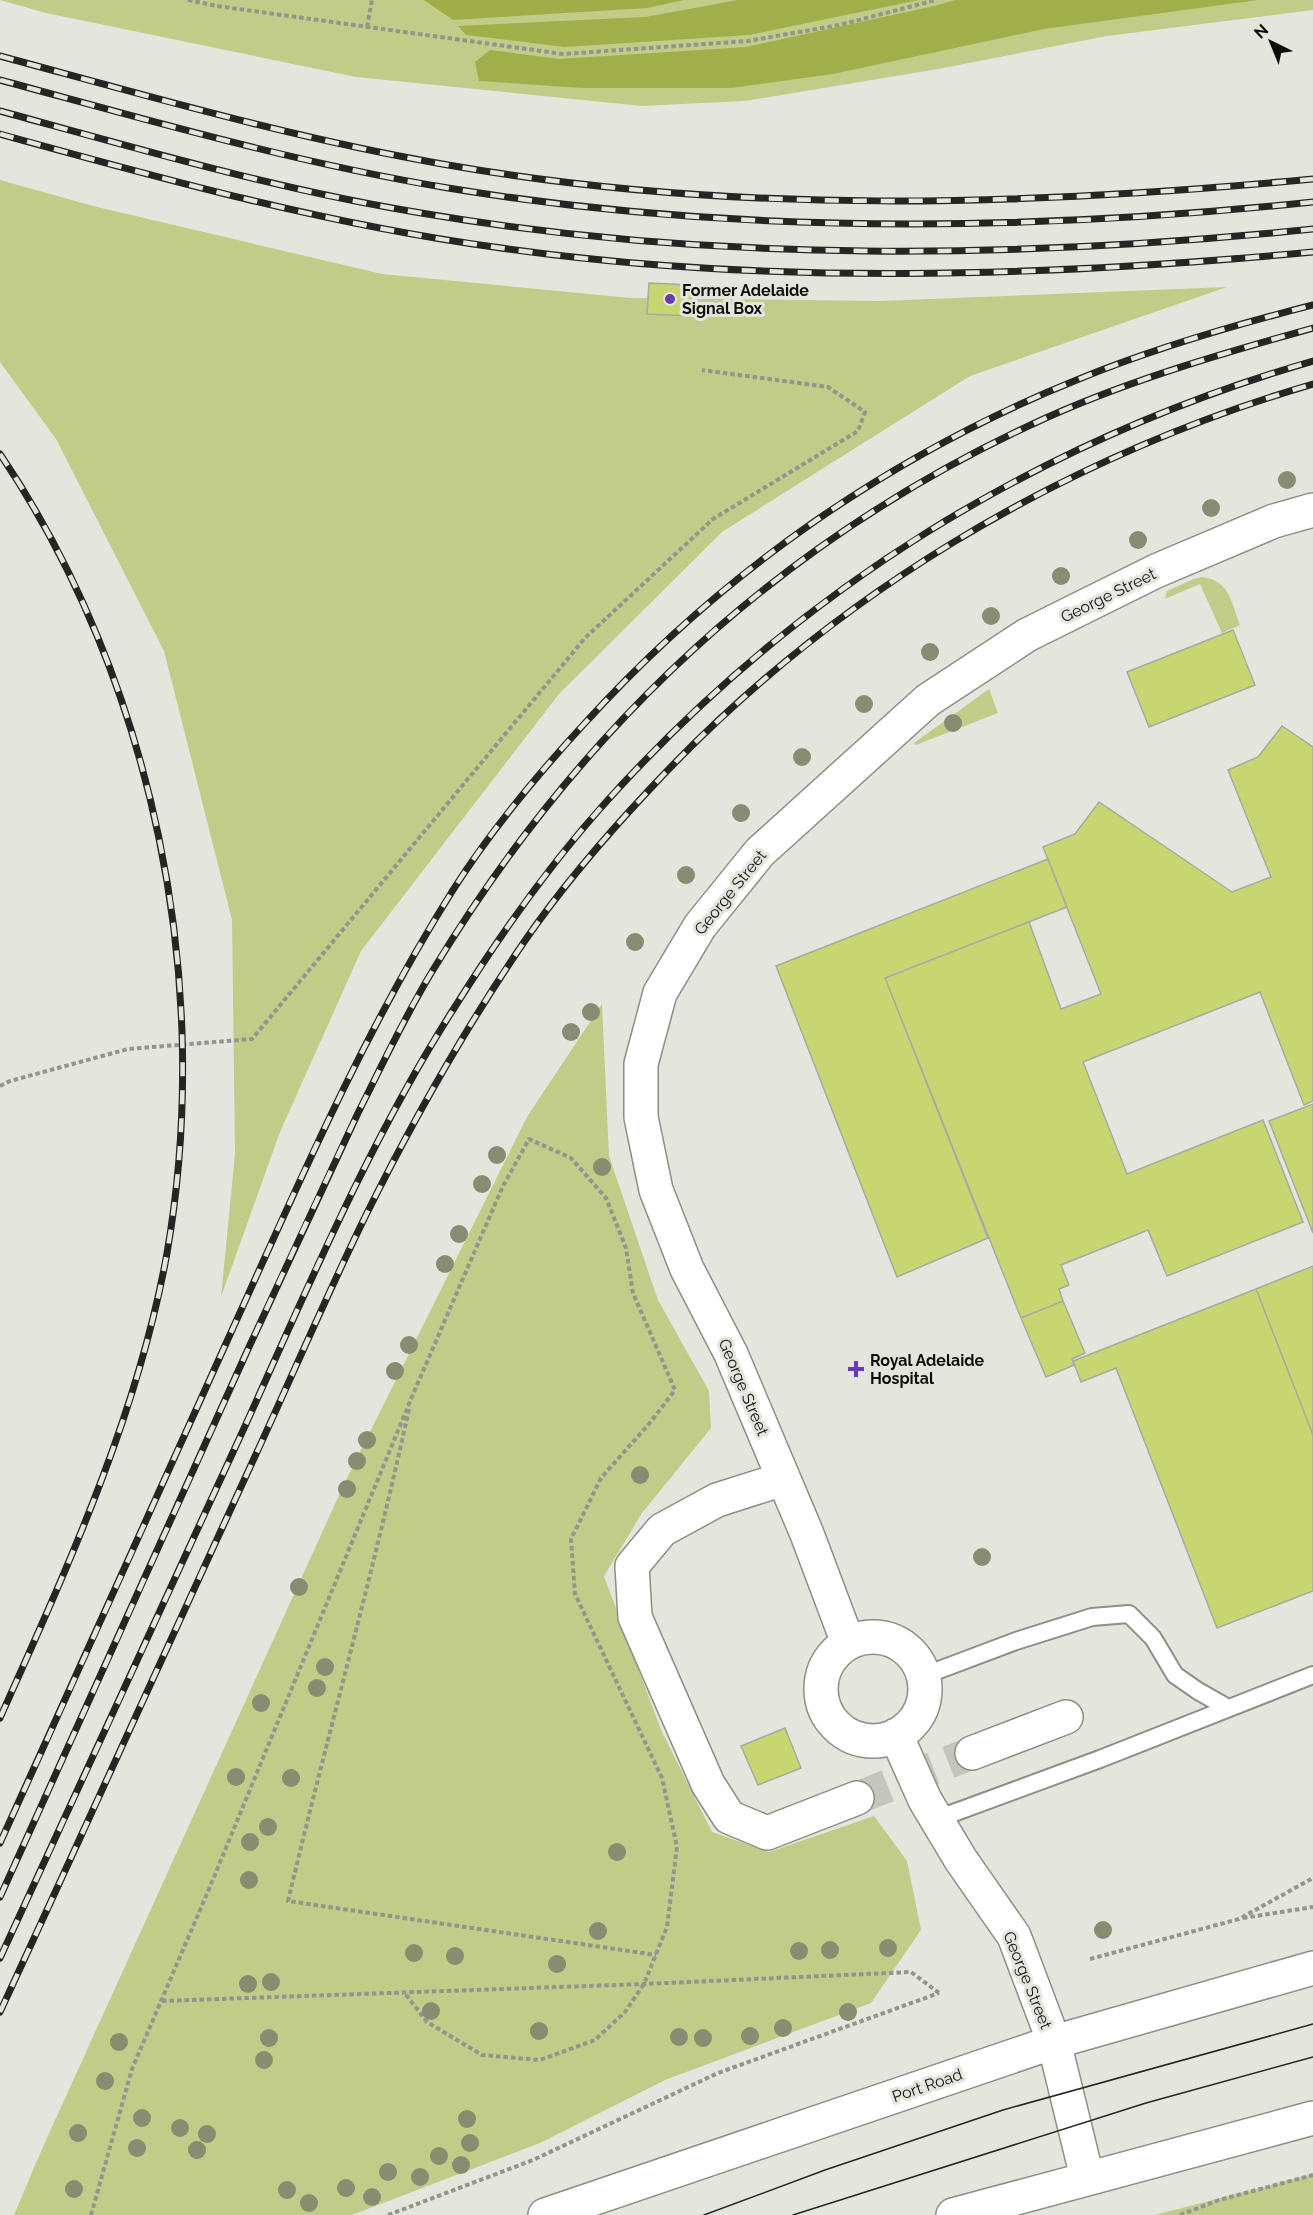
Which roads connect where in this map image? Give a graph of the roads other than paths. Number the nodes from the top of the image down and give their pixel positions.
1 (1313, 510) edge
2 (783, 1479) junction
3 (848, 1643) junction
4 (1313, 1675) edge
5 (923, 1676) junction
6 (1228, 1708) junction
7 (1066, 1717) dead end
8 (896, 1735) junction
9 (972, 1753) tunnel mouth
10 (857, 1798) tunnel mouth
11 (937, 1819) junction
12 (1313, 1968) edge
13 (1054, 2042) junction
14 (1313, 2118) edge
15 (1087, 2177) junction
16 (545, 2215) edge
17 (953, 2215) edge

1 - 2 street, George Street
2 - 3 street, George Street
2 - 10 street
3 - 5 street
3 - 8 street
4 - 6 lane
5 - 6 lane
5 - 8 street
6 - 11 lane
7 - 9 street
8 - 11 street, George Street
11 - 13 street, George Street
12 - 13 street, Port Road
13 - 15 street, George Street
13 - 16 street, Port Road
14 - 15 street
15 - 17 street

